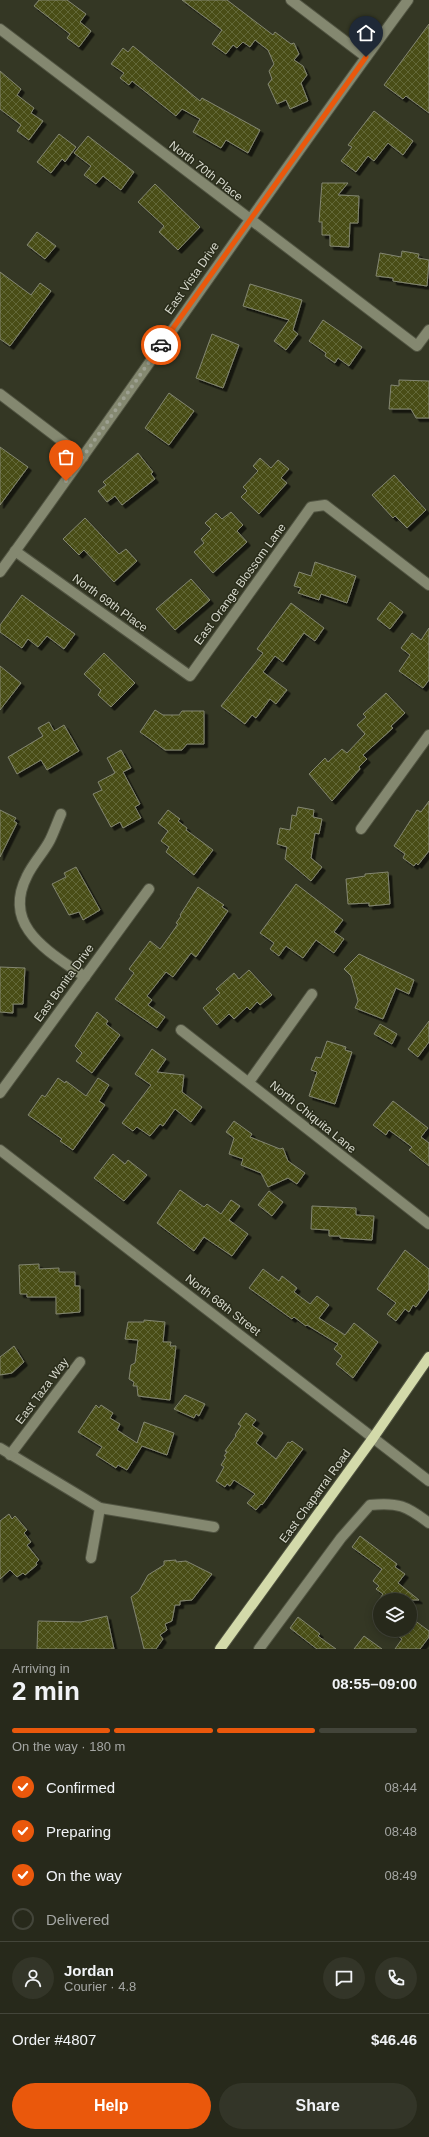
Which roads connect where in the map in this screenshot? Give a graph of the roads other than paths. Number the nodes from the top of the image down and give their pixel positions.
1 (290, 0) edge
2 (408, 0) edge
3 (0, 29) edge
4 (366, 57) junction
5 (249, 220) junction
6 (429, 330) edge
7 (0, 394) edge
8 (83, 458) junction
9 (15, 551) junction
10 (0, 572) edge
11 (429, 585) edge
12 (190, 676) joint
13 (429, 735) edge
14 (61, 814) dead end
15 (361, 829) dead end
16 (149, 889) dead end
17 (85, 977) junction
18 (312, 994) dead end
19 (181, 1030) dead end
20 (249, 1082) junction
21 (0, 1093) edge
22 (0, 1150) edge
23 (429, 1224) edge
24 (429, 1357) edge
25 (80, 1362) dead end
26 (373, 1438) junction
27 (0, 1448) edge
28 (10, 1455) junction
29 (429, 1481) edge
30 (100, 1508) junction
31 (429, 1523) edge
32 (214, 1527) dead end
33 (91, 1558) dead end
34 (220, 1649) edge
35 (259, 1649) edge

1 - 4 street
2 - 4 street, East Vista Drive
3 - 5 street, North 70th Place
4 - 5 street, East Vista Drive
5 - 6 street, North 70th Place
5 - 8 street, East Vista Drive
7 - 8 street
8 - 9 street, East Vista Drive
9 - 10 street, East Vista Drive
9 - 12 street, North 69th Place
11 - 12 street, East Orange Blossom Lane
13 - 15 street
14 - 17 street
16 - 17 street, East Bonita Drive
17 - 21 street, East Bonita Drive
18 - 20 street
19 - 20 street, North Chiquita Lane
20 - 23 street, North Chiquita Lane
22 - 26 street, North 68th Street
24 - 26 main road, East Chaparral Road
25 - 28 street, East Taza Way
26 - 29 street, North 68th Street
26 - 34 main road, East Chaparral Road
27 - 28 street
28 - 30 street
30 - 32 street
30 - 33 street
31 - 35 street

